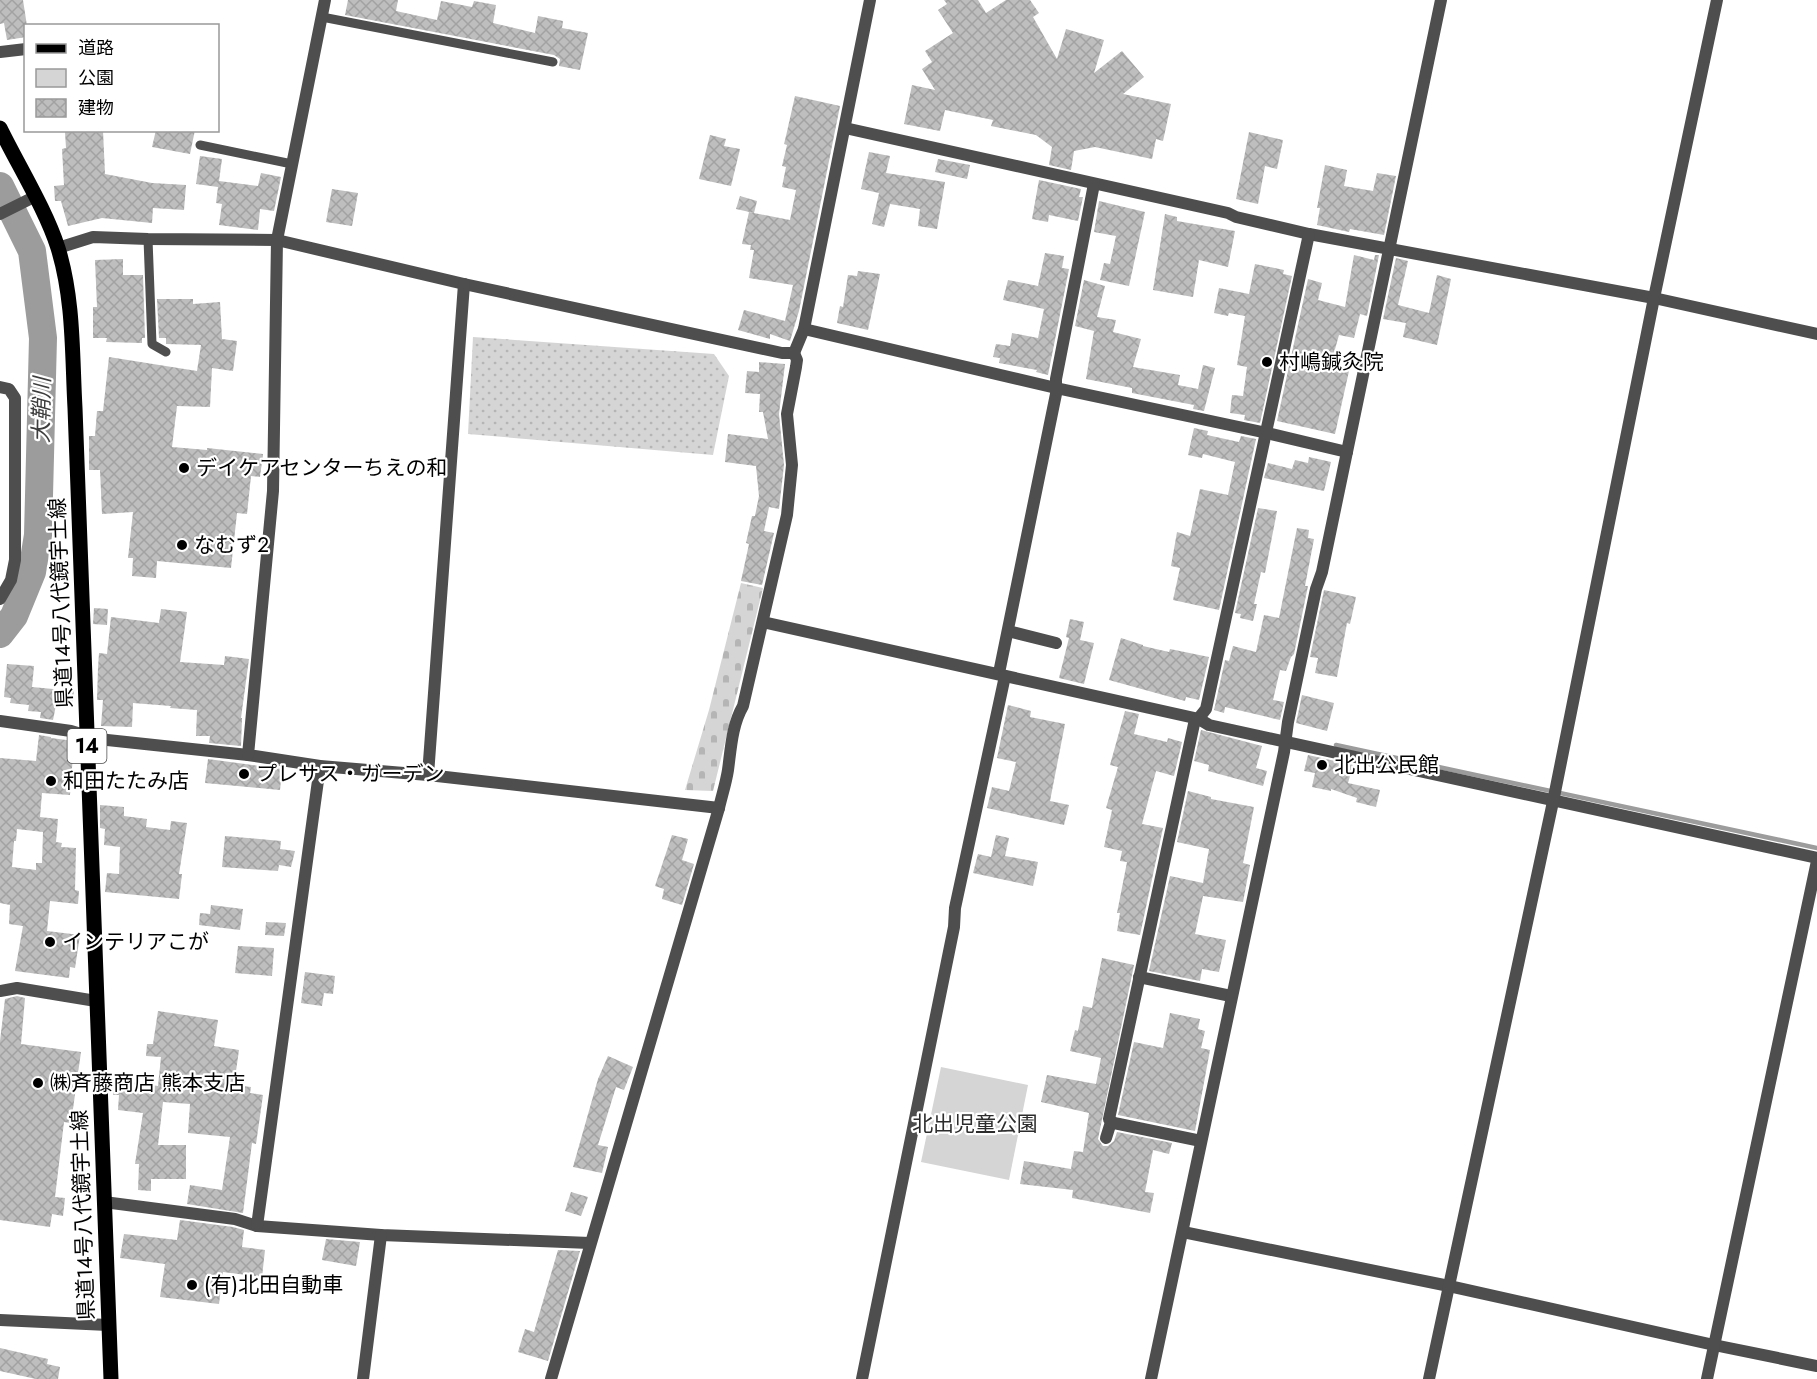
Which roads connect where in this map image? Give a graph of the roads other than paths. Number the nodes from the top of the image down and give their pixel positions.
1 (325, 0) edge
2 (870, 0) edge
3 (1441, 0) edge
4 (1717, 0) edge
5 (322, 17) junction
6 (24, 49) edge
7 (0, 52) edge
8 (553, 62) dead end
9 (0, 128) edge
10 (845, 128) junction
11 (200, 145) dead end
12 (292, 164) junction
13 (1094, 184) junction
14 (28, 200) junction
15 (0, 214) edge
16 (1309, 234) junction
17 (148, 239) junction
18 (277, 240) junction
19 (58, 248) junction
20 (1388, 249) junction
21 (464, 284) junction
22 (1654, 298) junction
23 (804, 330) junction
24 (1817, 334) edge
25 (166, 352) dead end
26 (794, 352) junction
27 (0, 387) edge
28 (1056, 388) junction
29 (1267, 433) junction
30 (1347, 452) junction
31 (0, 599) edge
32 (763, 622) junction
33 (1008, 631) junction
34 (1056, 644) dead end
35 (1002, 675) junction
36 (1199, 718) junction
37 (0, 721) edge
38 (86, 735) junction
39 (1284, 740) junction
40 (248, 755) junction
41 (320, 766) junction
42 (428, 775) junction
43 (1554, 795) junction
44 (719, 808) junction
45 (1817, 860) edge
46 (1139, 977) junction
47 (0, 991) edge
48 (1232, 996) junction
49 (96, 1001) junction
50 (1111, 1122) junction
51 (1106, 1138) dead end
52 (1201, 1141) junction
53 (105, 1202) junction
54 (257, 1226) junction
55 (1183, 1232) junction
56 (381, 1235) junction
57 (591, 1243) junction
58 (1449, 1286) junction
59 (0, 1320) edge
60 (108, 1324) junction
61 (1714, 1345) junction
62 (1817, 1366) edge
63 (111, 1379) edge
64 (363, 1379) edge
65 (551, 1379) edge
66 (862, 1379) edge
67 (1151, 1379) edge
68 (1429, 1379) edge
69 (1707, 1379) edge

1 - 5 street
2 - 10 street
3 - 20 street
4 - 22 street
5 - 8 lane
5 - 12 street
6 - 7 street
9 - 14 main road, 県道14号八代鏡宇土線 / 14
10 - 13 street
10 - 23 street
11 - 12 lane
12 - 18 street
13 - 16 street
13 - 28 street
14 - 15 street
14 - 19 main road, 県道14号八代鏡宇土線 / 14
16 - 20 street
16 - 29 street
17 - 18 street
17 - 19 street
17 - 25 lane
18 - 21 street
18 - 40 street
19 - 38 main road, 県道14号八代鏡宇土線 / 14
20 - 22 street
20 - 30 street
21 - 26 street
21 - 42 street
22 - 24 street
22 - 43 street
23 - 26 street
23 - 28 street
26 - 32 street
27 - 31 street
28 - 29 street
28 - 33 street
29 - 30 street
29 - 36 street
30 - 39 street
32 - 35 street
32 - 44 street
33 - 34 street
33 - 35 street
35 - 36 street
35 - 66 street
36 - 39 street
36 - 46 street
37 - 38 street
38 - 40 street
38 - 49 main road, 県道14号八代鏡宇土線 / 14
39 - 43 street
39 - 48 street
40 - 41 street
41 - 42 street
41 - 54 street
42 - 44 street
43 - 45 street
43 - 58 street
44 - 57 street
45 - 61 street
46 - 48 street
46 - 50 street
47 - 49 street
48 - 52 street
49 - 53 main road, 県道14号八代鏡宇土線 / 14
50 - 51 street
50 - 52 street
52 - 55 street
53 - 54 street
53 - 60 main road, 県道14号八代鏡宇土線 / 14
54 - 56 street
55 - 58 street
55 - 67 street
56 - 57 street
56 - 64 street
57 - 65 street
58 - 61 street
58 - 68 street
59 - 60 street
60 - 63 main road, 県道14号八代鏡宇土線 / 14
61 - 62 street
61 - 69 street

